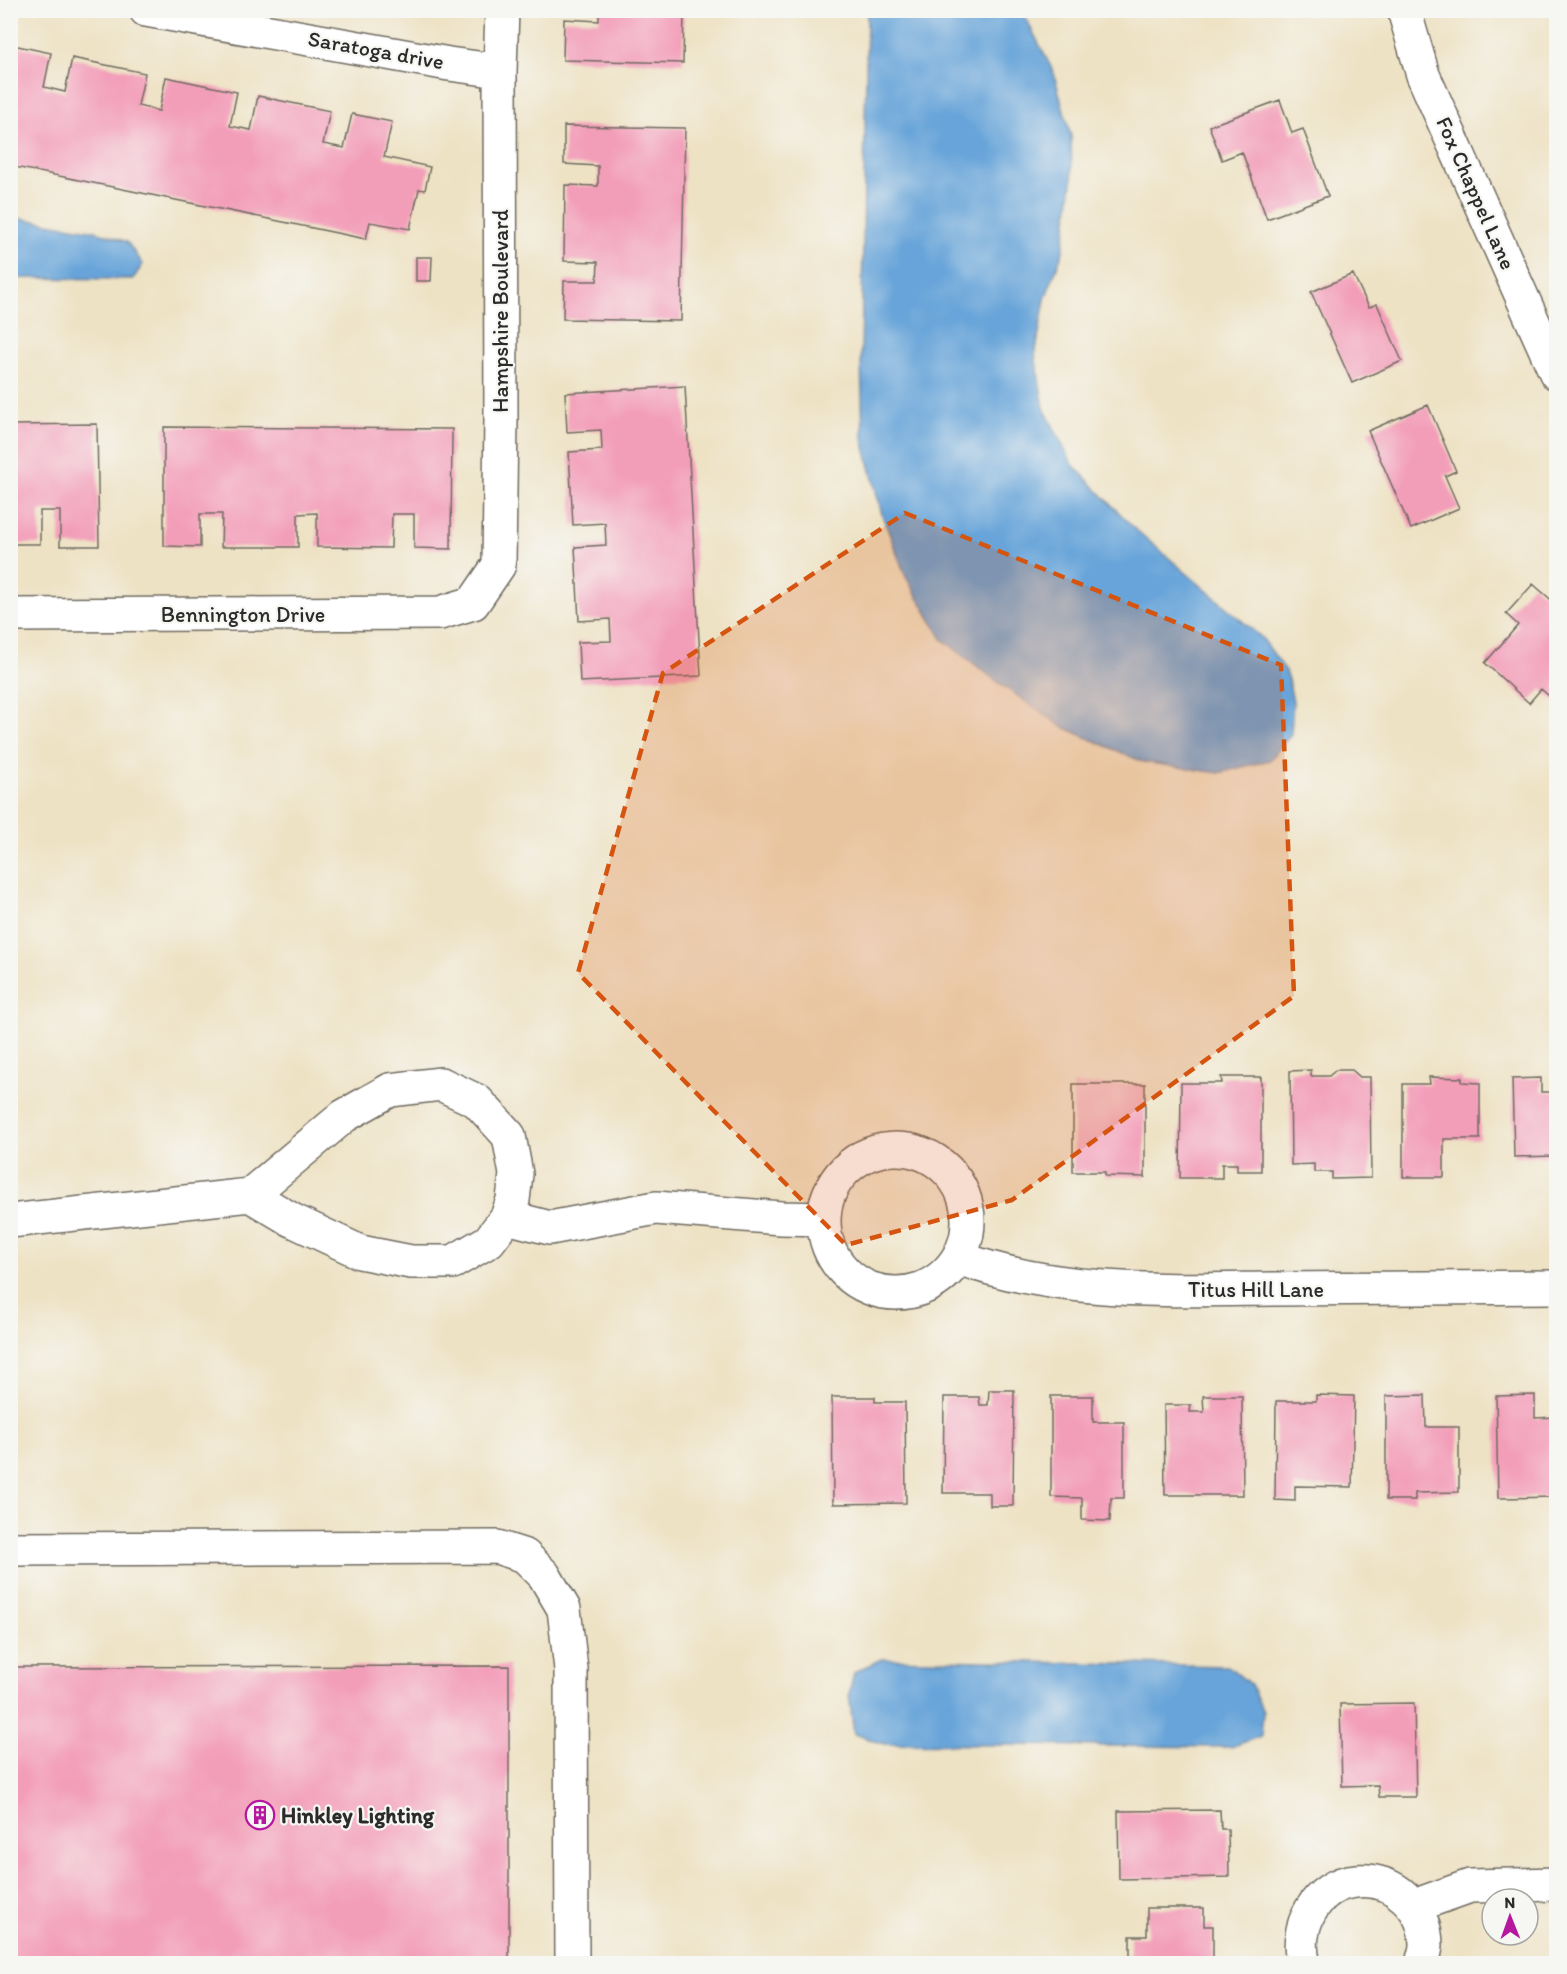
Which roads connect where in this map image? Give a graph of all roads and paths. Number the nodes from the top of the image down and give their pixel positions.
1 (146, 10) edge
2 (502, 10) edge
3 (1404, 10) edge
4 (500, 71) junction
5 (1557, 373) edge
6 (473, 603) joint
7 (10, 615) edge
8 (250, 1195) junction
9 (507, 1217) junction
10 (824, 1219) junction
11 (10, 1221) edge
12 (959, 1258) junction
13 (1557, 1287) edge
14 (10, 1549) edge
15 (1557, 1884) edge
16 (1414, 1906) junction
17 (572, 1964) edge
18 (1304, 1964) edge
19 (1422, 1964) edge

1 - 4 street, Saratoga drive
2 - 4 street, Hampshire Boulevard
3 - 5 street, Fox Chappel Lane
4 - 6 street, Hampshire Boulevard
6 - 7 street, Bennington Drive
8 - 9 street
8 - 9 street
8 - 11 street
9 - 10 street
10 - 12 street
10 - 12 street
12 - 13 street, Titus Hill Lane
14 - 17 street
15 - 16 street
16 - 18 street
16 - 19 street

